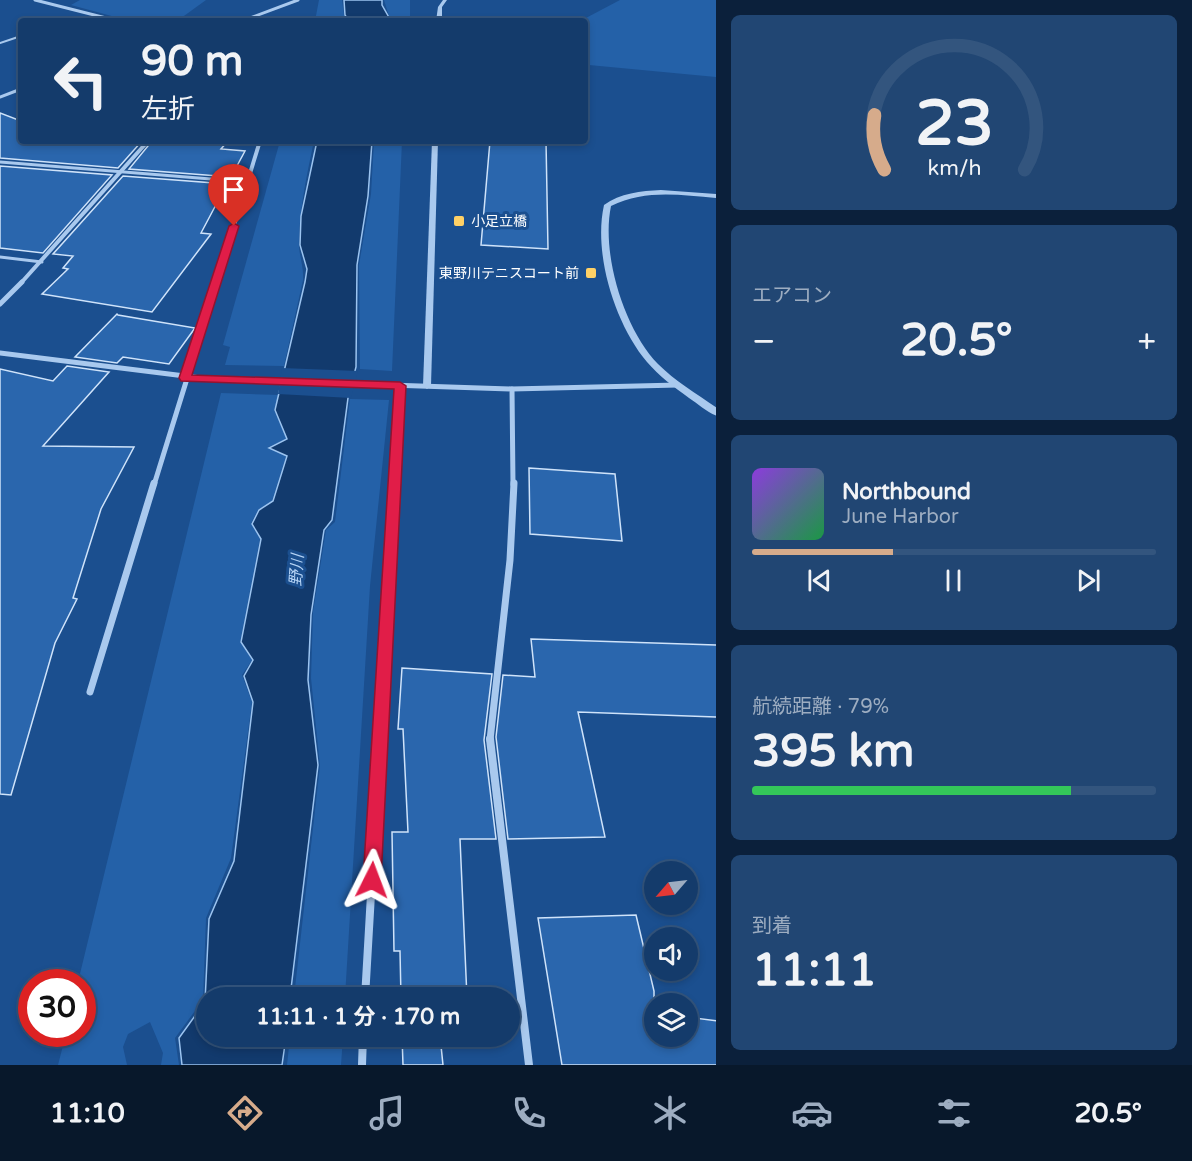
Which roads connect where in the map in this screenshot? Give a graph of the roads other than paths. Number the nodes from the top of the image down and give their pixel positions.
1 (35, 0) edge
2 (298, 0) edge
3 (445, 0) edge
4 (106, 18) edge
5 (250, 18) edge
6 (439, 18) edge
7 (18, 37) edge
8 (0, 43) edge
9 (18, 90) edge
10 (0, 97) edge
11 (146, 144) edge
12 (259, 144) edge
13 (435, 144) edge
14 (0, 162) edge
15 (123, 171) junction
16 (248, 182) junction
17 (716, 196) edge
18 (0, 257) edge
19 (42, 262) junction
20 (0, 304) edge
21 (0, 352) edge
22 (185, 378) junction
23 (678, 384) junction
24 (400, 386) junction
25 (427, 386) junction
26 (512, 389) junction
27 (716, 412) edge
28 (90, 692) dead end
29 (366, 987) edge
30 (363, 1047) edge
31 (362, 1065) edge
32 (529, 1065) edge

1 - 4 street
2 - 5 street
3 - 6 street
7 - 8 lane
9 - 10 street
11 - 15 street
12 - 16 street
13 - 25 street
14 - 15 lane
15 - 16 lane
15 - 19 street
16 - 22 street
17 - 23 street
18 - 19 lane
19 - 20 street
21 - 22 street
22 - 24 street
22 - 28 street
23 - 26 street
23 - 27 street
24 - 25 street
24 - 29 street
25 - 26 street
26 - 32 street
30 - 31 street

